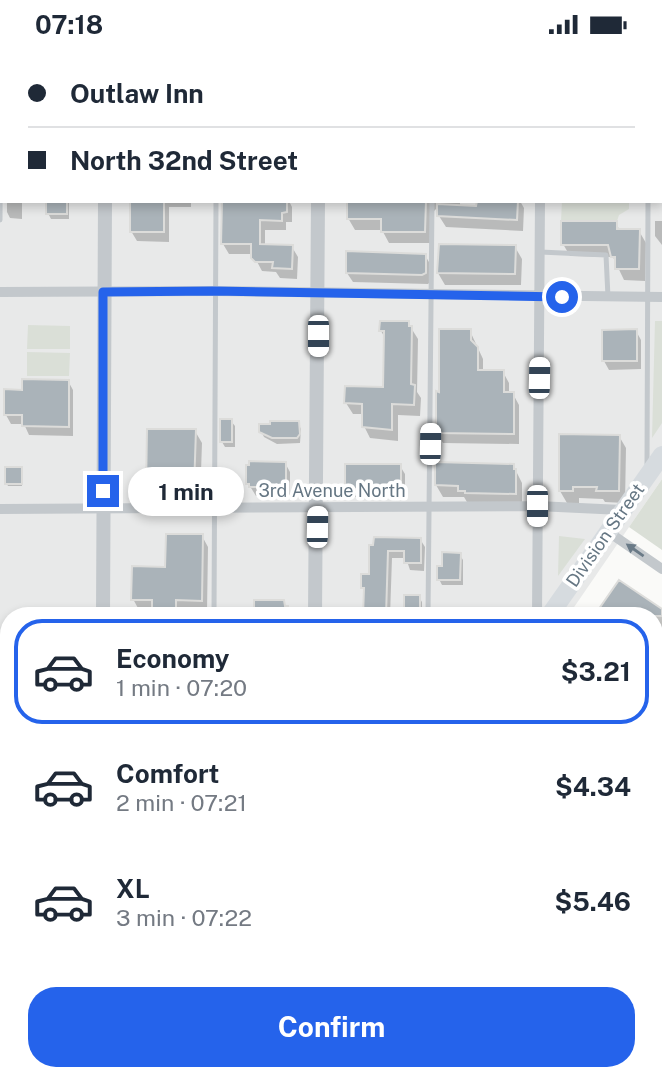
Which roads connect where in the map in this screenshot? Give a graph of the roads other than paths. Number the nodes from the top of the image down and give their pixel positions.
1 (105, 203) edge
2 (216, 203) edge
3 (318, 203) edge
4 (432, 203) edge
5 (540, 203) edge
6 (648, 203) edge
7 (540, 251) junction
8 (214, 291) junction
9 (0, 292) edge
10 (103, 292) junction
11 (318, 293) junction
12 (431, 293) junction
13 (540, 296) junction
14 (608, 297) junction
15 (646, 297) junction
16 (662, 297) edge
17 (662, 454) edge
18 (648, 475) junction
19 (537, 506) junction
20 (429, 507) junction
21 (317, 508) junction
22 (0, 509) edge
23 (102, 509) junction
24 (215, 509) junction
25 (622, 510) junction
26 (607, 531) junction
27 (662, 569) edge
28 (103, 607) edge
29 (214, 607) edge
30 (315, 607) edge
31 (428, 607) edge
32 (547, 607) edge
33 (554, 607) edge

1 - 10 street
2 - 8 lane
3 - 11 street
4 - 12 lane
5 - 7 street
6 - 15 lane
7 - 13 street
7 - 14 lane
8 - 10 street
8 - 11 street
8 - 24 lane
9 - 10 street
10 - 23 street
11 - 12 street
11 - 21 street
12 - 13 street
12 - 20 lane
13 - 14 street
13 - 19 street
14 - 15 street
15 - 16 street
15 - 18 lane
17 - 18 main road, Division Street
18 - 25 main road, Division Street
19 - 20 street, 3rd Avenue North
19 - 25 street, 3rd Avenue North
19 - 32 street
20 - 21 street, 3rd Avenue North
20 - 31 lane
21 - 24 street, 3rd Avenue North
21 - 30 street
22 - 23 street, 3rd Avenue North
23 - 24 street, 3rd Avenue North
23 - 28 street
24 - 29 lane
25 - 26 main road, Division Street
27 -> 26 street
26 - 33 main road, Division Street

